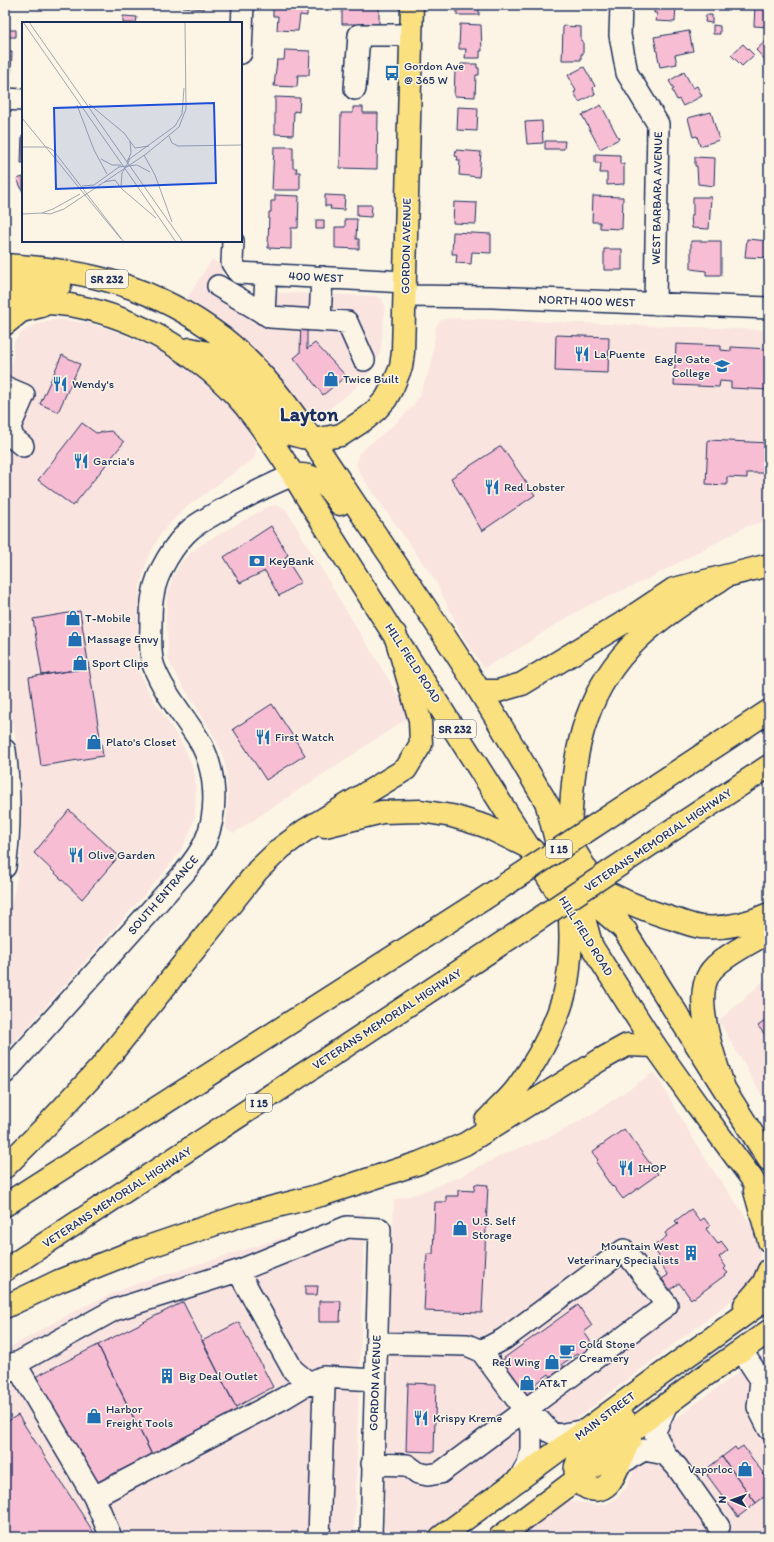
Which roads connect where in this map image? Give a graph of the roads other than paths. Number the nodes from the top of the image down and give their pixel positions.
1 (243, 5) edge
2 (412, 5) edge
3 (621, 5) edge
4 (242, 29) edge
5 (411, 35) junction
6 (355, 90) dead end
7 (5, 99) edge
8 (22, 100) edge
9 (233, 242) edge
10 (5, 265) edge
11 (266, 275) junction
12 (322, 277) junction
13 (5, 281) edge
14 (218, 286) dead end
15 (405, 289) junction
16 (5, 300) edge
17 (54, 303) junction
18 (655, 304) junction
19 (769, 308) edge
20 (264, 314) junction
21 (320, 320) junction
22 (200, 323) junction
23 (5, 324) edge
24 (174, 346) junction
25 (364, 360) dead end
26 (5, 387) edge
27 (313, 438) junction
28 (23, 446) dead end
29 (294, 475) junction
30 (769, 565) edge
31 (725, 577) junction
32 (419, 598) junction
33 (395, 634) junction
34 (480, 691) junction
35 (769, 711) edge
36 (5, 750) edge
37 (769, 766) edge
38 (547, 805) junction
39 (515, 823) junction
40 (304, 831) junction
41 (570, 840) junction
42 (530, 848) junction
43 (5, 867) edge
44 (569, 876) junction
45 (599, 890) junction
46 (569, 911) junction
47 (769, 914) edge
48 (626, 931) junction
49 (769, 932) edge
50 (591, 944) junction
51 (655, 1046) junction
52 (5, 1073) edge
53 (723, 1085) junction
54 (465, 1144) junction
55 (769, 1160) edge
56 (5, 1167) edge
57 (750, 1176) junction
58 (5, 1205) edge
59 (769, 1206) edge
60 (769, 1241) edge
61 (5, 1270) edge
62 (769, 1270) edge
63 (238, 1271) junction
64 (769, 1297) edge
65 (5, 1307) edge
66 (726, 1328) junction
67 (769, 1331) edge
68 (377, 1343) junction
69 (481, 1351) junction
70 (742, 1351) junction
71 (10, 1366) edge
72 (655, 1379) junction
73 (765, 1379) edge
74 (375, 1380) junction
75 (310, 1382) junction
76 (667, 1404) junction
77 (525, 1411) junction
78 (639, 1425) junction
79 (769, 1429) edge
80 (587, 1430) junction
81 (665, 1454) junction
82 (372, 1464) junction
83 (618, 1465) junction
84 (577, 1479) junction
85 (518, 1481) junction
86 (94, 1497) junction
87 (719, 1527) dead end
88 (111, 1537) edge
89 (319, 1537) edge
90 (371, 1537) edge
91 (442, 1537) edge
92 (500, 1537) edge

1 - 4 street
2 - 5 main road, GORDON AVENUE
3 - 18 street, WEST BARBARA AVENUE
5 - 6 street
5 - 15 main road, GORDON AVENUE
7 - 8 street
9 - 11 street, 400 WEST
10 - 22 main road, SR 232
11 - 12 street, 400 WEST
11 - 20 street
12 - 15 street, 400 WEST
12 - 21 street
13 - 22 main road
14 - 20 street
15 - 18 street, NORTH 400 WEST
15 - 27 main road, GORDON AVENUE
16 - 17 main road, HILL FIELD ROAD / SR 232
17 - 23 main road
17 - 24 main road, HILL FIELD ROAD / SR 232
18 - 19 street, NORTH 400 WEST
20 - 21 street
21 - 25 street
22 - 27 main road, SR 232
24 - 27 main road, GORDON AVENUE
24 - 29 main road, HILL FIELD ROAD / SR 232
26 - 28 street
27 - 32 main road, SR 232
29 - 32 main road
29 - 33 main road, HILL FIELD ROAD / SR 232
29 - 52 street, SOUTH ENTRANCE
30 - 31 main road
31 - 34 main road
31 - 41 main road
32 - 34 main road, SR 232
33 - 39 main road, HILL FIELD ROAD / SR 232
33 - 40 main road
34 - 38 main road, SR 232
35 - 58 main road, I 15, bridge
36 - 43 street
37 - 61 main road, VETERANS MEMORIAL HIGHWAY / I 15, bridge
38 - 41 main road, SR 232
38 - 44 main road
39 - 42 main road, HILL FIELD ROAD / SR 232
39 - 44 main road
40 - 42 main road
40 - 56 main road
41 - 44 main road
41 - 45 main road, SR 232
42 - 44 main road
42 - 46 main road, HILL FIELD ROAD / SR 232
44 - 45 main road
44 - 46 main road
44 - 48 main road
44 - 50 main road
45 - 47 main road
45 - 48 main road, SR 232
46 - 50 main road, HILL FIELD ROAD / SR 232
46 - 54 main road
48 - 53 main road, SR 232
49 - 53 main road
50 - 51 main road, HILL FIELD ROAD / SR 232
51 - 54 main road
51 - 57 main road, HILL FIELD ROAD / SR 232
53 - 55 main road, SR 232
54 - 65 main road
57 - 59 main road, HILL FIELD ROAD / SR 232
57 - 60 main road
62 - 66 main road
63 - 68 street, GORDON AVENUE
63 - 71 street
63 - 75 street
64 - 66 main road, MAIN STREET
66 - 72 main road, MAIN STREET
67 - 70 main road
68 - 69 street
68 - 74 street, GORDON AVENUE
69 - 77 street
69 - 77 street
70 - 73 street
70 - 76 main road
71 - 86 street
72 - 80 main road, MAIN STREET
72 - 84 main road
73 - 79 street
74 - 75 street
74 - 82 street, GORDON AVENUE
75 - 86 street
75 - 89 street
76 - 78 main road
76 - 81 street
77 - 80 street
77 - 82 street
77 - 85 street
78 - 83 main road
78 - 84 main road
80 - 85 main road, MAIN STREET
81 - 83 street
81 - 87 street
82 - 90 street, GORDON AVENUE
83 - 84 main road
84 - 92 main road
85 - 91 main road, MAIN STREET
86 - 88 street

